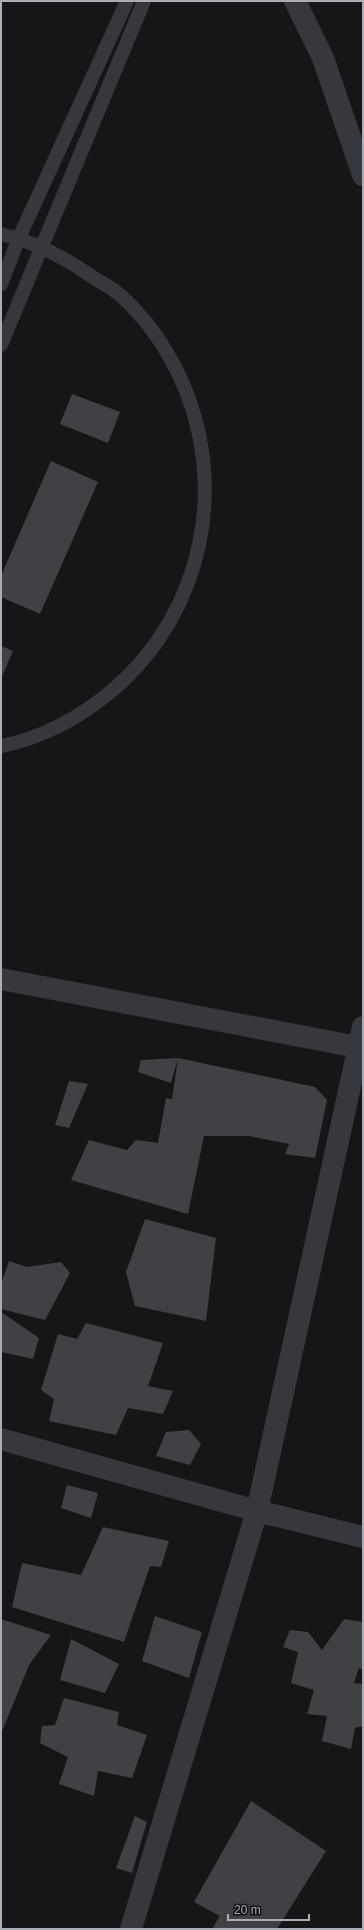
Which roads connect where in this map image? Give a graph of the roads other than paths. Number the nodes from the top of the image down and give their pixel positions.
1 (127, 1) edge
2 (144, 1) edge
3 (295, 1) edge
4 (363, 175) edge
5 (1, 234) edge
6 (18, 238) junction
7 (40, 248) junction
8 (1, 284) edge
9 (1, 344) edge
10 (1, 746) edge
11 (1, 979) edge
12 (361, 1041) edge
13 (1, 1439) edge
14 (257, 1511) junction
15 (363, 1537) edge
16 (131, 1929) edge

1 - 6 lane
2 - 7 lane
3 - 4 street
5 - 6 lane
6 - 7 lane
6 - 8 lane
7 - 9 lane
7 - 10 lane
11 - 12 street
12 - 14 street
13 - 14 street
14 - 15 street
14 - 16 street

